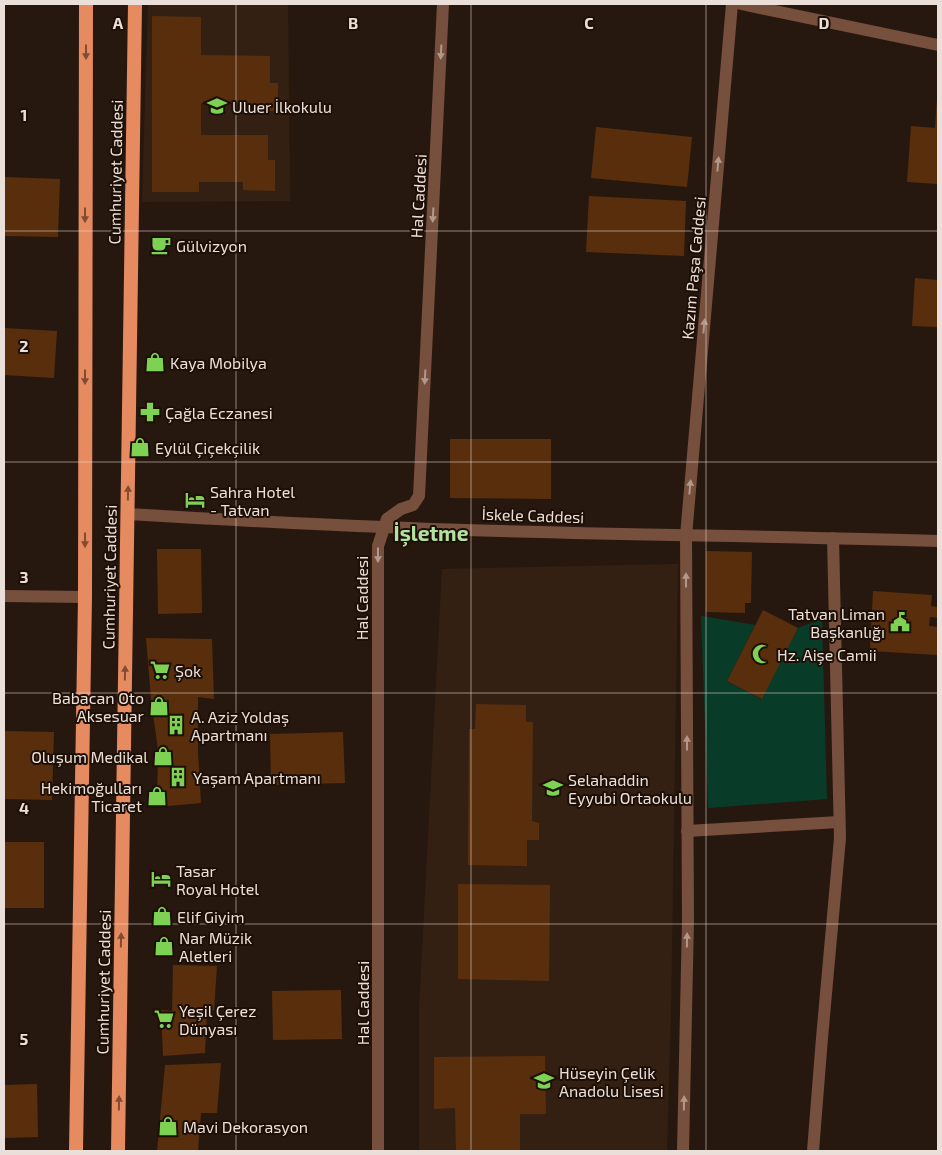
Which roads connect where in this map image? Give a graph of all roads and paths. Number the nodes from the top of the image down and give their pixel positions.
1 (86, 4) edge
2 (135, 4) edge
3 (443, 4) edge
4 (732, 4) edge
5 (741, 4) edge
6 (938, 46) edge
7 (128, 514) junction
8 (384, 527) junction
9 (686, 536) junction
10 (833, 538) junction
11 (938, 541) edge
12 (4, 596) edge
13 (85, 598) junction
14 (839, 822) junction
15 (687, 830) junction
16 (76, 1151) edge
17 (118, 1151) edge
18 (378, 1151) edge
19 (683, 1151) edge
20 (813, 1151) edge

1 -> 13 highway, Cumhuriyet Caddesi
7 -> 2 highway, Cumhuriyet Caddesi
3 -> 8 street, Hal Caddesi
9 -> 4 street, Kazım Paşa Caddesi
5 - 6 street
7 - 8 street, İskele Caddesi
17 -> 7 highway, Cumhuriyet Caddesi
8 - 9 street, İskele Caddesi
8 -> 18 street, Hal Caddesi
9 - 10 street, İskele Caddesi
15 -> 9 street, Kazım Paşa Caddesi
10 - 11 street, İskele Caddesi
10 - 14 street
12 - 13 street
13 - 16 highway, Cumhuriyet Caddesi
14 - 15 street
14 - 20 street
19 -> 15 street, Kazım Paşa Caddesi

